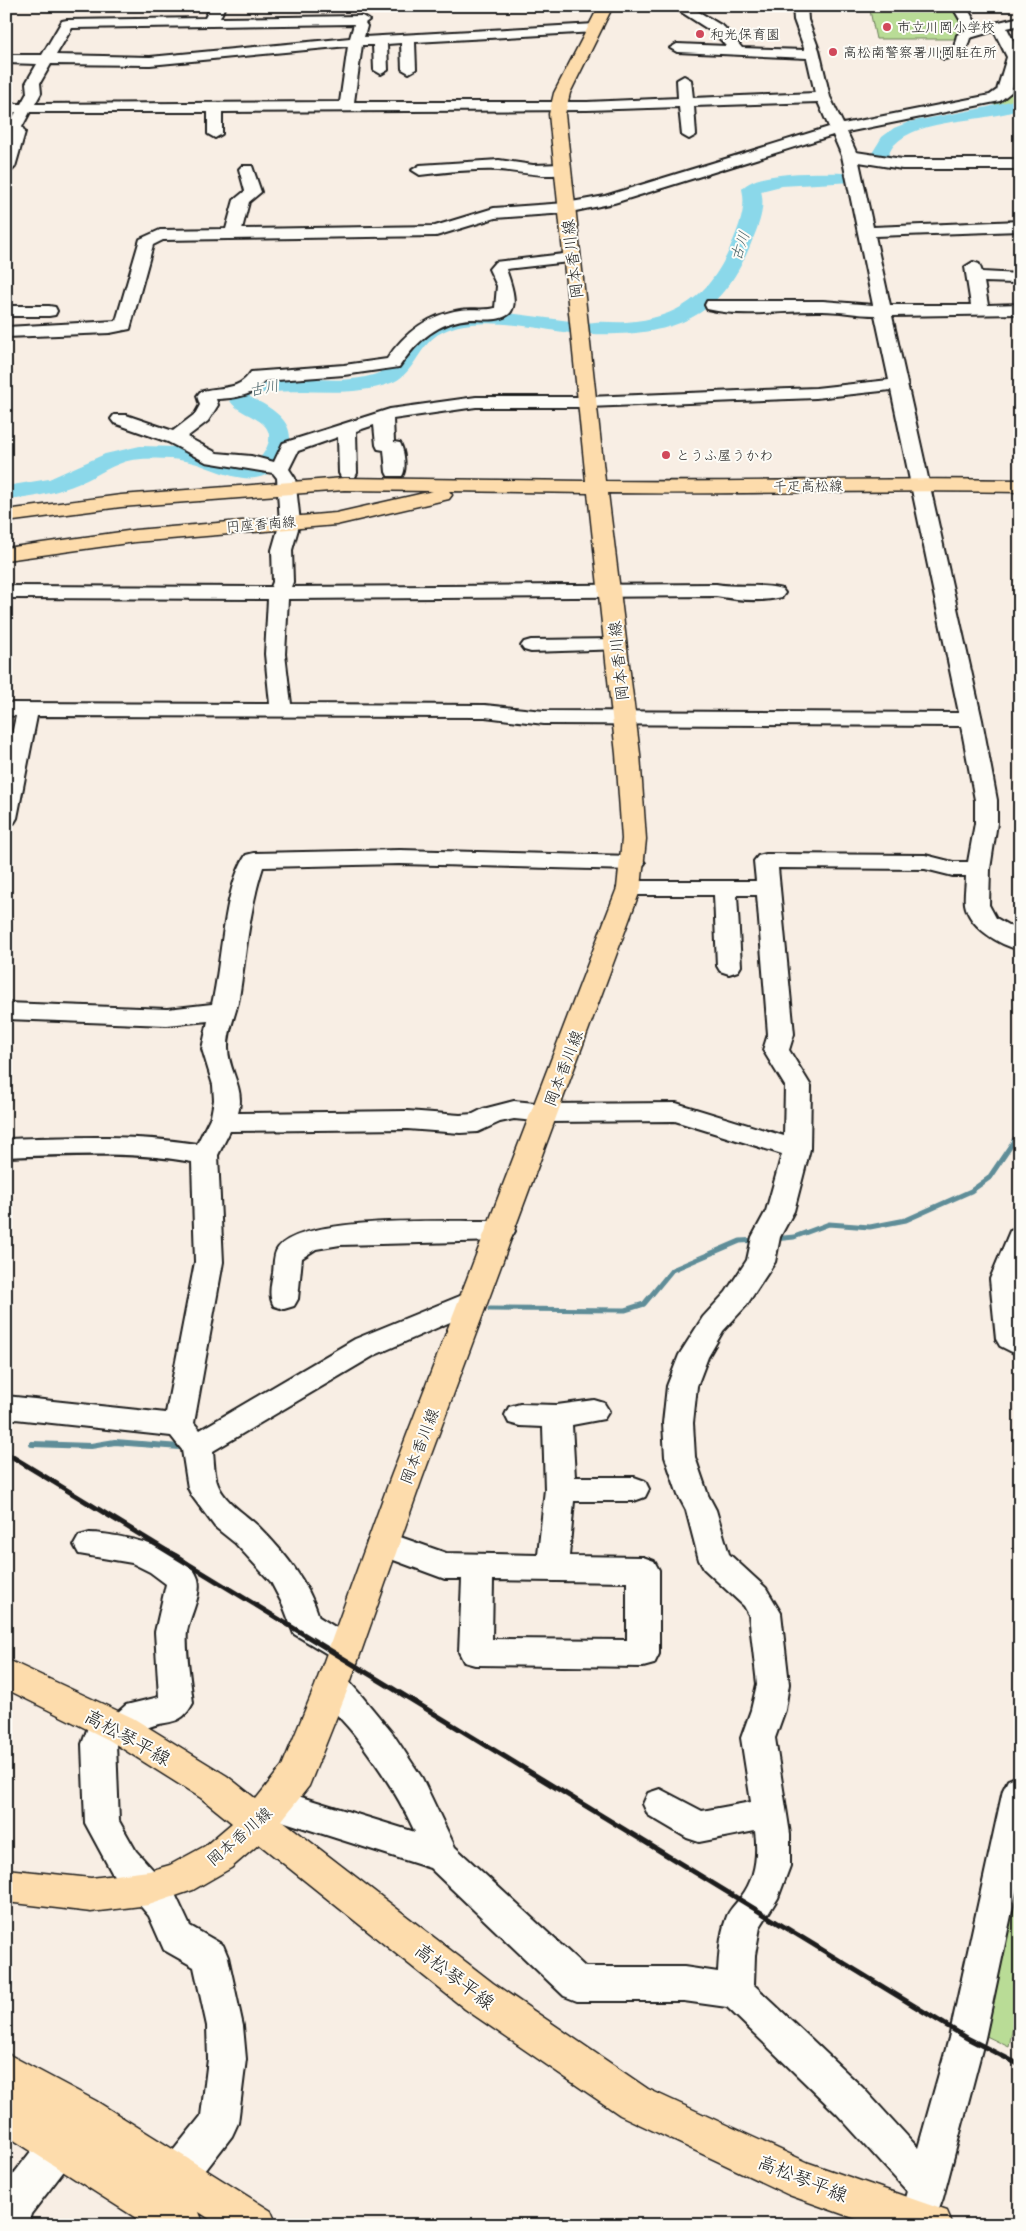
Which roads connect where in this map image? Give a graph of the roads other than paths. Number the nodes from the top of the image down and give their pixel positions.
1 (218, 6) edge
2 (679, 6) edge
3 (800, 6) edge
4 (959, 6) edge
5 (363, 13) edge
6 (601, 17) edge
7 (1020, 21) edge
8 (208, 22) junction
9 (1000, 25) junction
10 (974, 32) junction
11 (408, 39) junction
12 (380, 40) junction
13 (357, 41) junction
14 (677, 48) dead end
15 (736, 50) junction
16 (813, 54) junction
17 (944, 55) dead end
18 (6, 59) edge
19 (48, 59) junction
20 (684, 80) dead end
21 (823, 97) junction
22 (686, 103) junction
23 (213, 104) junction
24 (558, 107) junction
25 (6, 108) edge
26 (25, 108) junction
27 (346, 108) junction
28 (839, 129) junction
29 (215, 134) dead end
30 (689, 135) dead end
31 (850, 156) junction
32 (1020, 164) edge
33 (7, 167) edge
34 (248, 169) dead end
35 (562, 169) junction
36 (420, 170) dead end
37 (249, 196) junction
38 (270, 196) dead end
39 (566, 208) junction
40 (192, 223) dead end
41 (1020, 226) edge
42 (234, 229) junction
43 (866, 232) junction
44 (572, 258) junction
45 (1020, 296) edge
46 (713, 306) dead end
47 (1020, 309) edge
48 (884, 310) junction
49 (6, 311) edge
50 (49, 311) dead end
51 (981, 311) junction
52 (6, 332) edge
53 (899, 384) junction
54 (588, 402) junction
55 (382, 416) junction
56 (120, 418) dead end
57 (347, 428) junction
58 (175, 438) junction
59 (270, 466) junction
60 (395, 472) dead end
61 (348, 473) dead end
62 (920, 484) junction
63 (513, 486) junction
64 (596, 486) junction
65 (1020, 486) edge
66 (288, 488) junction
67 (6, 516) edge
68 (290, 522) junction
69 (6, 554) edge
70 (610, 591) junction
71 (6, 592) edge
72 (278, 592) junction
73 (775, 593) dead end
74 (616, 645) junction
75 (531, 646) dead end
76 (17, 709) edge
77 (281, 710) junction
78 (624, 717) junction
79 (971, 720) junction
80 (6, 818) edge
81 (978, 870) junction
82 (631, 876) junction
83 (725, 888) junction
84 (768, 888) junction
85 (1020, 943) edge
86 (729, 966) dead end
87 (6, 1011) edge
88 (224, 1011) junction
89 (546, 1113) junction
90 (223, 1122) junction
91 (6, 1148) edge
92 (797, 1149) junction
93 (205, 1155) junction
94 (501, 1232) junction
95 (1020, 1238) edge
96 (284, 1299) dead end
97 (472, 1306) junction
98 (1020, 1345) edge
99 (6, 1407) edge
100 (594, 1411) dead end
101 (520, 1415) dead end
102 (558, 1416) junction
103 (188, 1436) junction
104 (560, 1489) junction
105 (634, 1489) dead end
106 (383, 1543) junction
107 (90, 1545) dead end
108 (478, 1568) junction
109 (552, 1568) junction
110 (345, 1648) junction
111 (6, 1673) edge
112 (332, 1686) junction
113 (113, 1726) junction
114 (1020, 1790) edge
115 (660, 1804) dead end
116 (267, 1813) junction
117 (770, 1813) junction
118 (441, 1856) junction
119 (6, 1885) edge
120 (149, 1888) junction
121 (736, 1991) junction
122 (6, 2072) edge
123 (6, 2112) edge
124 (59, 2146) junction
125 (178, 2175) junction
126 (928, 2186) junction
127 (878, 2216) edge
128 (925, 2222) edge
129 (8, 2225) edge
130 (184, 2225) edge
131 (257, 2225) edge

1 - 8 street
2 - 15 street
3 - 16 street
4 - 10 street
5 - 8 street
5 - 13 street
6 - 11 street
6 - 24 main road, 岡本香川線
7 - 9 street
8 - 19 street
9 - 10 street
9 - 28 street
10 - 17 street
11 - 12 street
11 - 12 street
12 - 13 street
13 - 19 street
13 - 27 street
14 - 15 street
15 - 16 street
16 - 21 street
18 - 19 street
19 - 26 street
20 - 22 street
21 - 22 street
21 - 28 street
22 - 24 street
22 - 30 street
23 - 26 street
23 - 27 street
23 - 29 street
24 - 27 street
24 - 35 main road, 岡本香川線
25 - 26 street
26 - 33 street
28 - 31 street
28 - 39 street
31 - 32 street
31 - 43 street
34 - 37 street
35 - 36 street
35 - 39 main road, 岡本香川線
37 - 38 street
37 - 42 street
39 - 42 street
39 - 44 main road, 岡本香川線
40 - 42 street
41 - 43 street
42 - 52 street
43 - 48 street
44 - 54 main road, 岡本香川線
44 - 58 street
45 - 51 street
46 - 48 street
47 - 51 street
48 - 51 street
48 - 53 street
49 - 50 street
53 - 54 street
53 - 62 street
54 - 55 street
54 - 64 main road, 岡本香川線
55 - 57 street
55 - 60 street
56 - 58 street
57 - 59 street
57 - 61 street
58 - 59 street
59 - 66 street
62 - 64 main road, 千疋高松線
62 - 65 main road, 千疋高松線
62 - 79 street
63 - 64 main road, 円座香南線
63 - 66 main road, 円座香南線
63 - 68 main road, 円座香南線
64 - 70 main road, 岡本香川線
66 - 67 main road, 円座香南線
66 - 68 street
68 - 69 main road, 円座香南線
68 - 72 street
70 - 72 street
70 - 73 street
70 - 74 main road, 岡本香川線
71 - 72 street
72 - 77 street
74 - 75 street
74 - 78 main road, 岡本香川線
76 - 77 street
76 - 80 street
77 - 78 street
78 - 79 street
78 - 82 main road, 岡本香川線
79 - 81 street
81 - 84 street
81 - 85 street
82 - 83 street
82 - 88 street
82 - 89 main road, 岡本香川線
83 - 84 street
83 - 86 street
84 - 92 street
87 - 88 street
88 - 90 street
89 - 90 street
89 - 92 street
89 - 94 main road, 岡本香川線
90 - 93 street
91 - 93 street
92 - 117 street
93 - 103 street
94 - 96 street
94 - 97 main road, 岡本香川線
95 - 98 street
97 - 103 street
97 - 106 main road, 岡本香川線
99 - 103 street
100 - 102 street
101 - 102 street
102 - 104 street
103 - 110 street
104 - 105 street
104 - 109 street
106 - 108 street
106 - 110 main road, 岡本香川線
107 - 113 street
108 - 109 street
108 - 109 street
110 - 112 main road, 岡本香川線
111 - 113 main road, 高松琴平線
112 - 116 main road, 岡本香川線
112 - 118 street
113 - 116 main road, 高松琴平線
113 - 120 street
114 - 126 street
115 - 117 street
116 - 118 street
116 - 120 main road, 岡本香川線
116 - 127 main road, 高松琴平線
117 - 121 street
118 - 121 street
119 - 120 main road, 岡本香川線
120 - 125 street
121 - 126 street
122 - 125 main road
123 - 124 main road
124 - 129 street
124 - 130 main road
125 - 131 main road
126 - 128 street
127 - 128 main road, 高松琴平線

